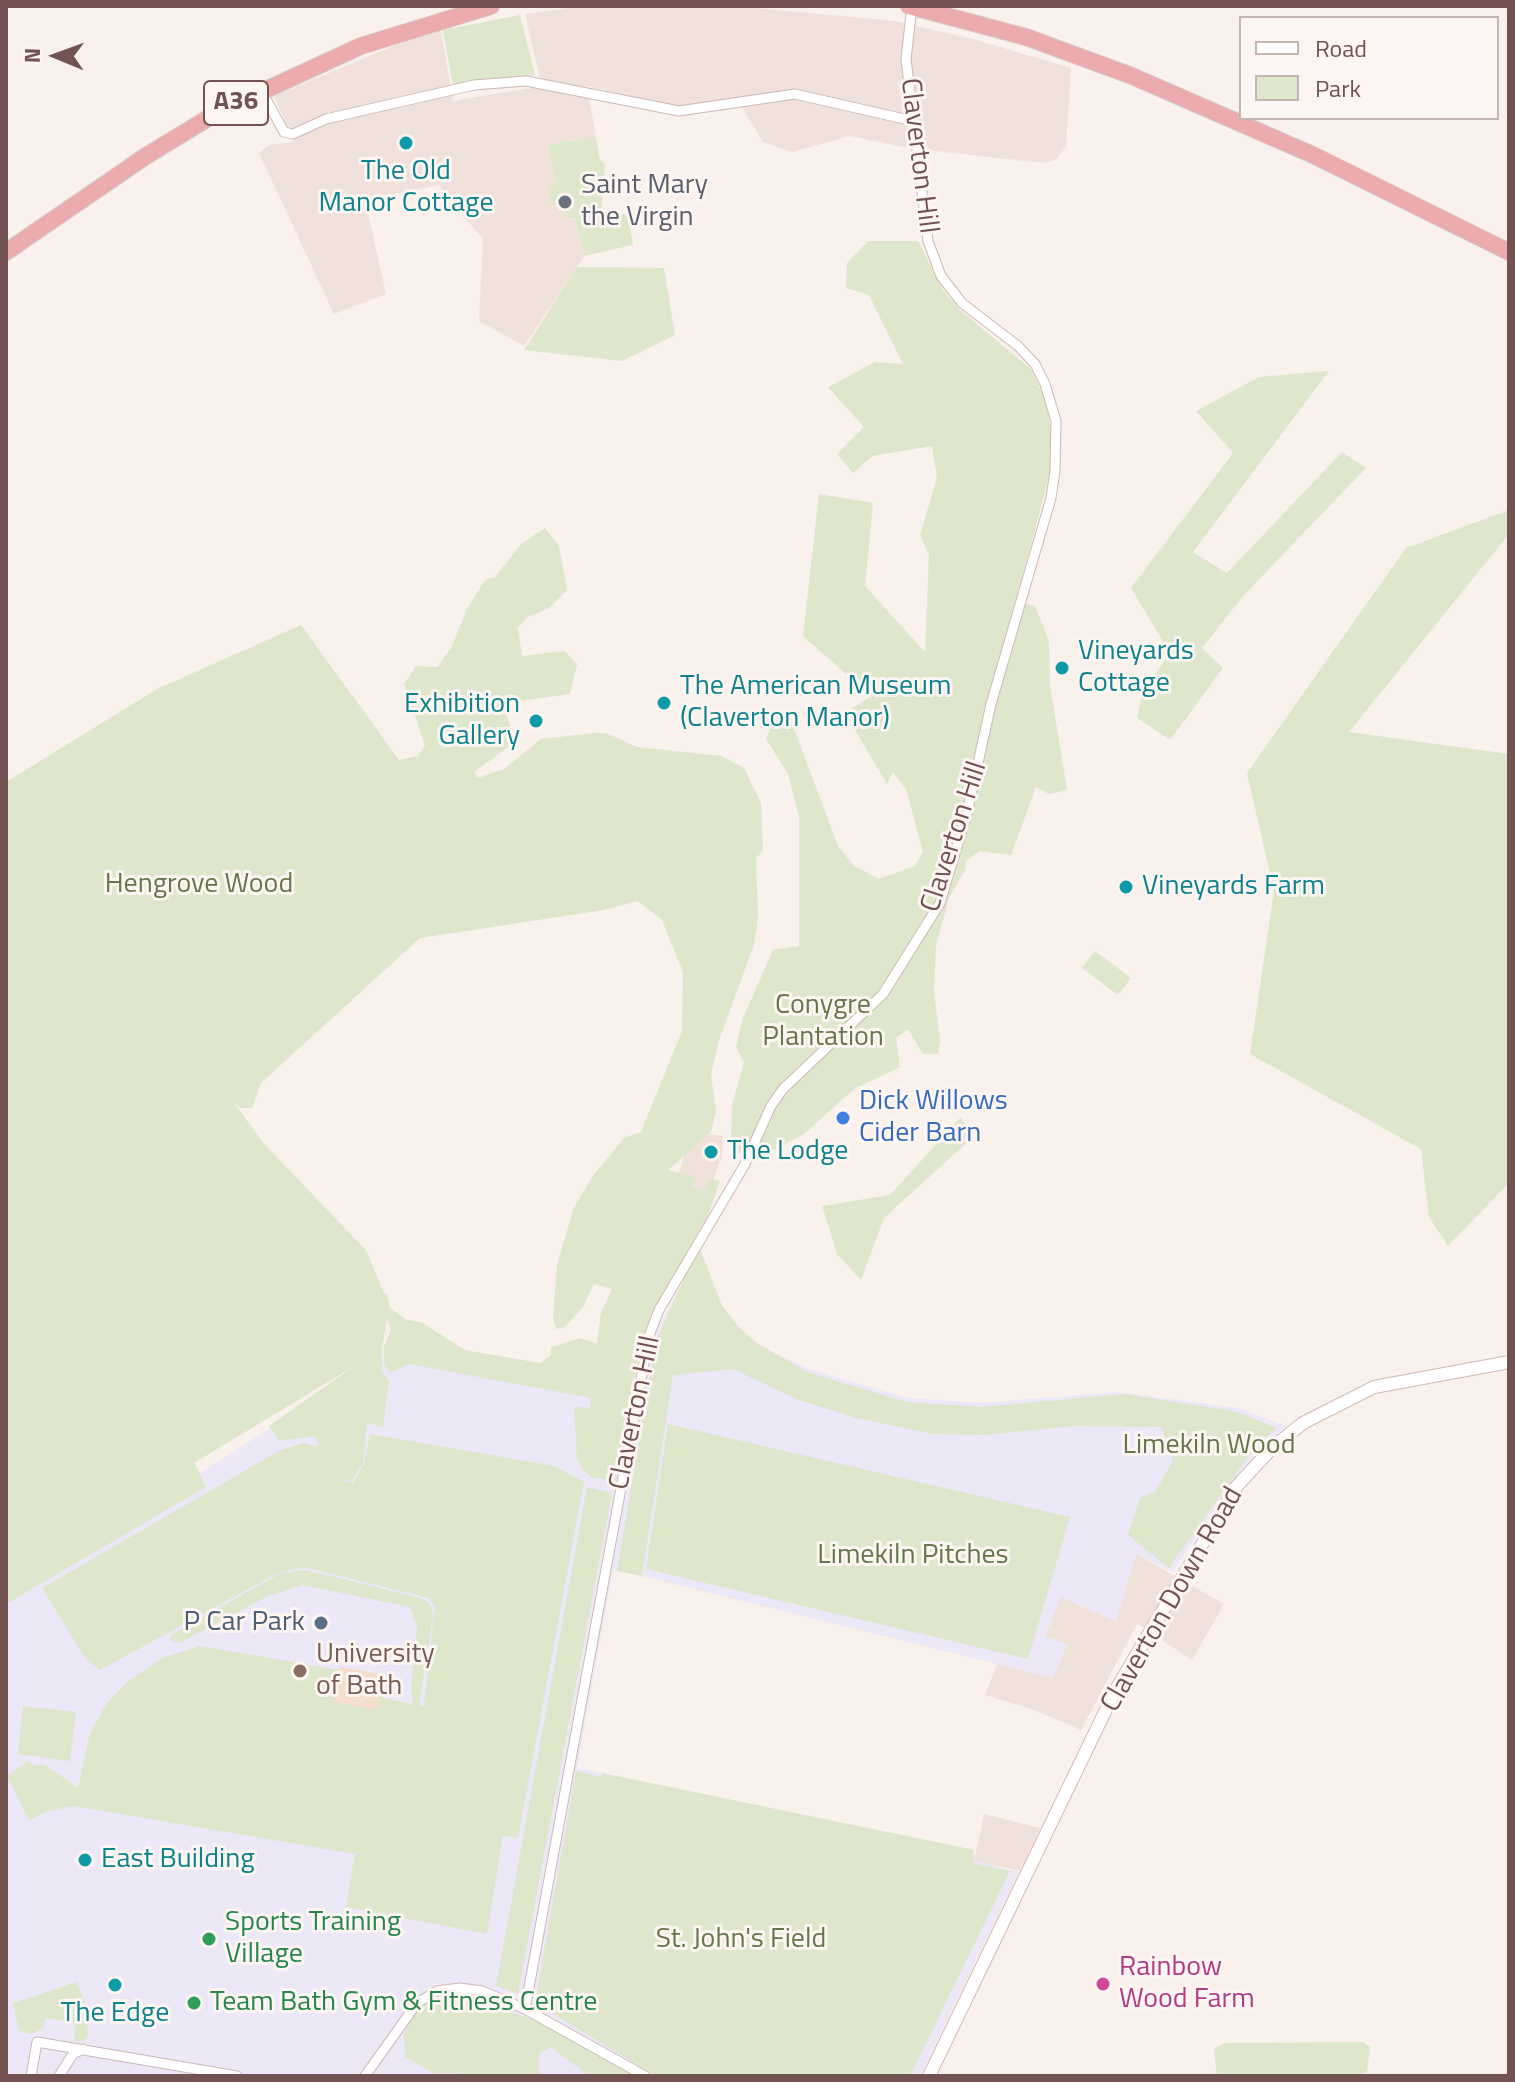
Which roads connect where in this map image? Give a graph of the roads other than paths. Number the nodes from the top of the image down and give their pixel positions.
1 (491, 6) edge
2 (910, 6) edge
3 (261, 90) junction
4 (913, 121) junction
5 (6, 252) edge
6 (1509, 252) edge
7 (1509, 1362) edge
8 (525, 2009) junction
9 (83, 2049) junction
10 (31, 2076) edge
11 (59, 2076) edge
12 (237, 2076) edge
13 (365, 2076) edge
14 (645, 2076) edge
15 (929, 2076) edge

1 - 3 highway, A36
2 - 4 street, Claverton Hill
2 - 6 highway
3 - 4 street
3 - 5 highway, A36
4 - 8 street, Claverton Hill
7 - 15 street, Claverton Down Road
8 - 13 street
8 - 14 street
9 - 10 street
9 - 11 street
9 - 12 street

